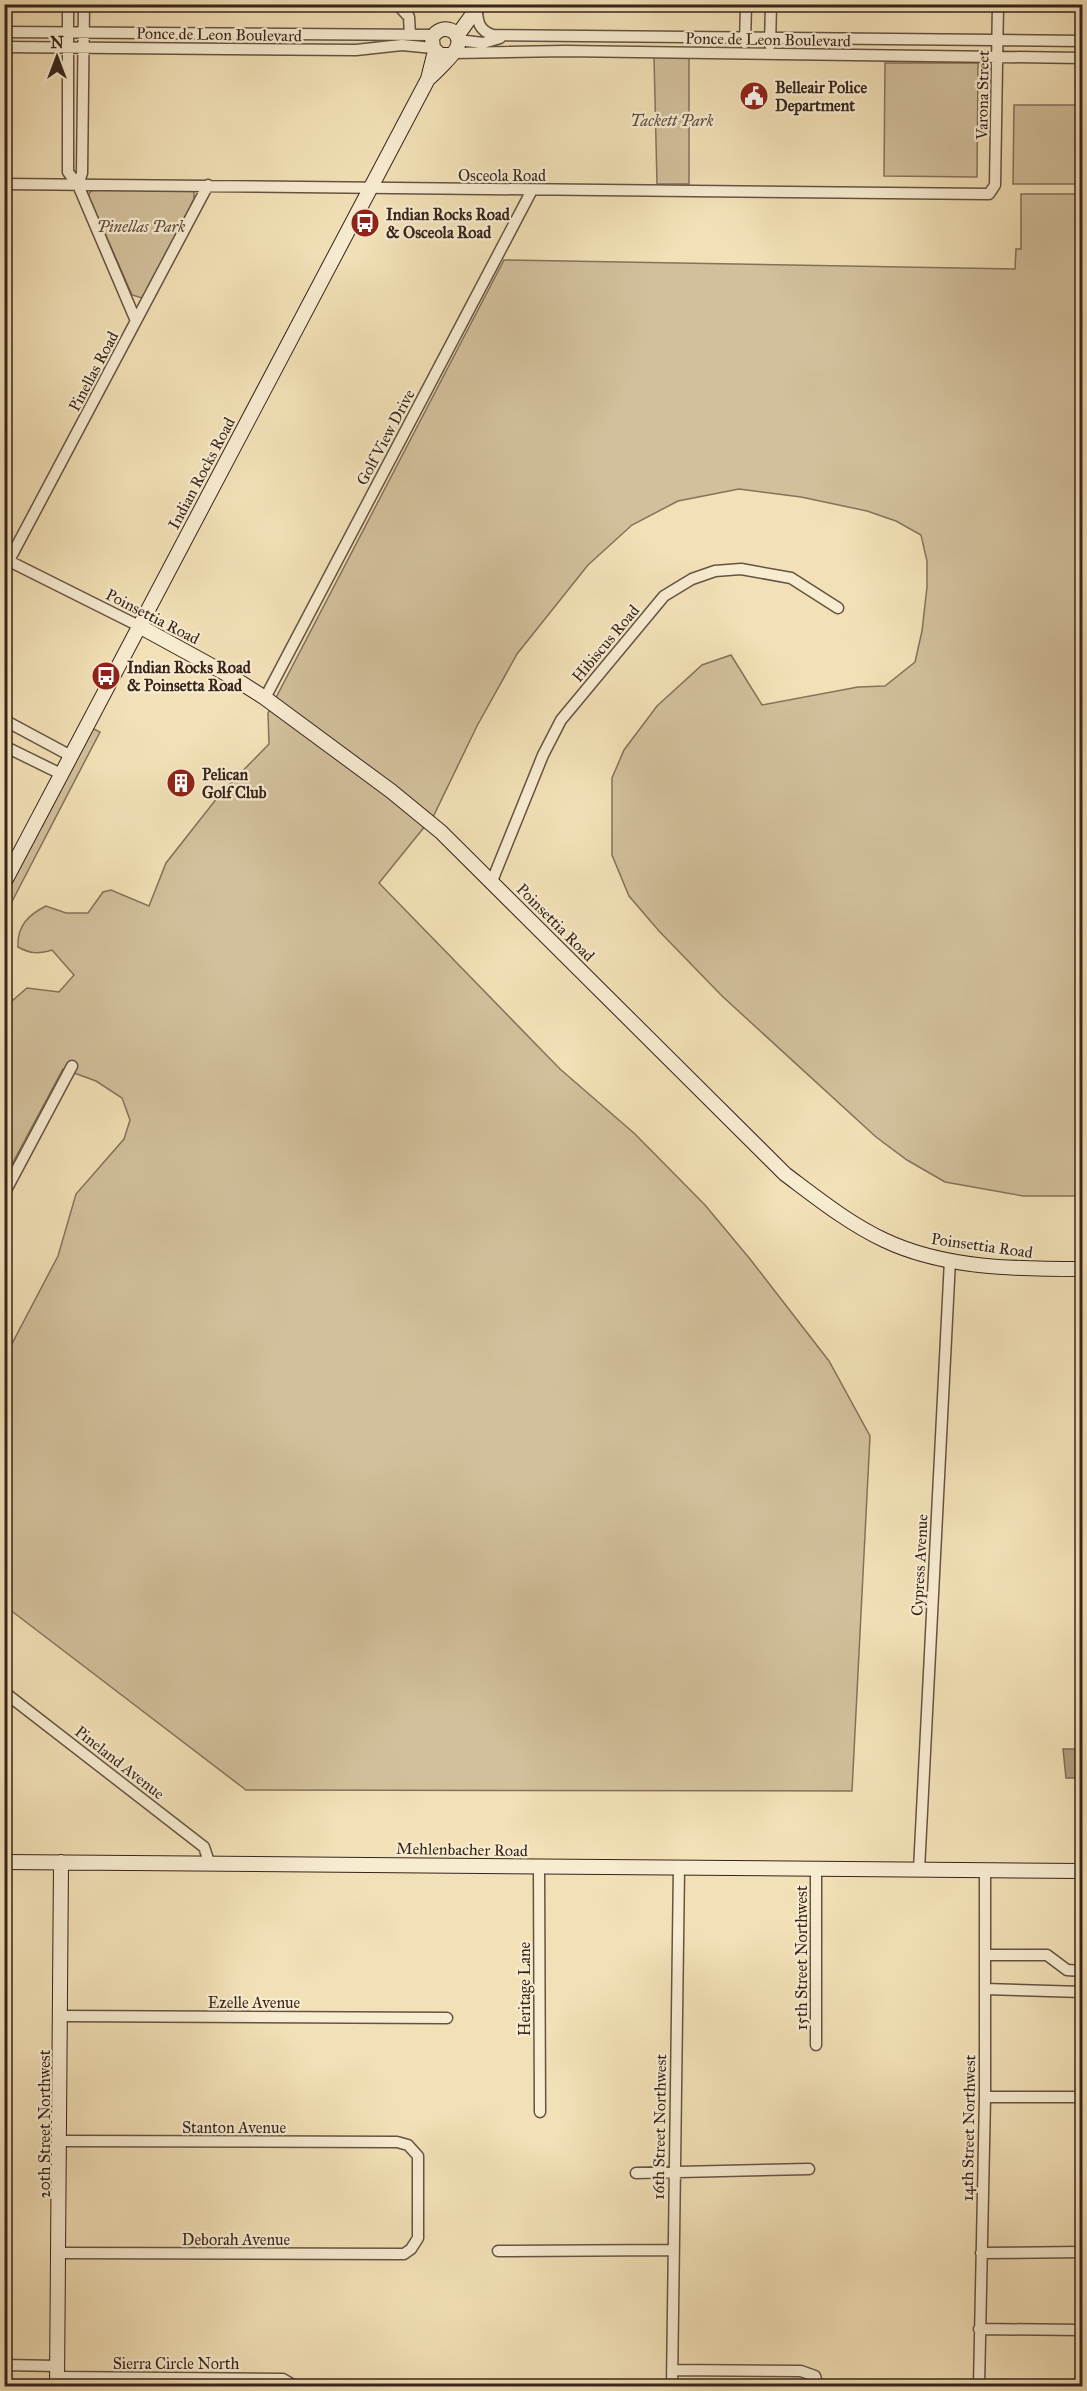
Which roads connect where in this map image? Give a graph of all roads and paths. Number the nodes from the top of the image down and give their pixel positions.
1 (68, 4) edge
2 (84, 4) edge
3 (397, 4) edge
4 (746, 4) edge
5 (771, 4) edge
6 (998, 4) edge
7 (478, 6) edge
8 (4, 32) edge
9 (68, 33) junction
10 (84, 33) junction
11 (410, 35) junction
12 (506, 36) junction
13 (745, 38) junction
14 (770, 38) junction
15 (998, 41) junction
16 (1083, 41) edge
17 (446, 43) junction
18 (4, 47) edge
19 (68, 47) junction
20 (83, 47) junction
21 (744, 54) junction
22 (769, 54) junction
23 (998, 57) junction
24 (1083, 58) edge
25 (4, 184) edge
26 (78, 185) junction
27 (208, 185) junction
28 (995, 185) joint
29 (369, 189) junction
30 (532, 190) junction
31 (136, 321) junction
32 (6, 564) edge
33 (838, 608) dead end
34 (139, 626) junction
35 (265, 698) junction
36 (4, 720) edge
37 (4, 746) edge
38 (71, 756) junction
39 (61, 774) junction
40 (492, 881) junction
41 (4, 883) edge
42 (72, 1066) dead end
43 (4, 1194) edge
44 (950, 1260) junction
45 (1083, 1269) edge
46 (4, 1692) edge
47 (4, 1862) edge
48 (61, 1862) junction
49 (209, 1862) junction
50 (539, 1866) junction
51 (679, 1867) junction
52 (816, 1870) junction
53 (919, 1870) junction
54 (985, 1871) junction
55 (1083, 1871) edge
56 (986, 1955) junction
57 (1083, 1971) edge
58 (985, 1989) junction
59 (1083, 1992) edge
60 (60, 2016) junction
61 (447, 2018) dead end
62 (816, 2045) dead end
63 (985, 2097) junction
64 (1083, 2097) edge
65 (540, 2112) dead end
66 (60, 2141) junction
67 (809, 2169) dead end
68 (673, 2172) junction
69 (636, 2173) dead end
70 (411, 2249) joint
71 (672, 2250) junction
72 (498, 2251) dead end
73 (1083, 2252) edge
74 (60, 2253) junction
75 (981, 2253) junction
76 (980, 2330) junction
77 (1083, 2330) edge
78 (4, 2366) edge
79 (672, 2370) junction
80 (57, 2376) edge
81 (817, 2381) edge
82 (295, 2386) edge
83 (672, 2386) edge
84 (979, 2386) edge

1 - 9 street
2 - 10 street
3 - 11 street
4 - 13 street
5 - 14 street
6 - 15 street, Varona Street
7 - 12 street, Ponce de Leon Boulevard
7 - 17 street, Indian Rocks Road
8 - 9 street, Ponce de Leon Boulevard
9 - 10 street, Ponce de Leon Boulevard
9 - 19 street
10 - 11 street, Ponce de Leon Boulevard
10 - 20 street
11 - 17 street, Ponce de Leon Boulevard
12 - 13 street, Ponce de Leon Boulevard
12 - 17 street, Ponce de Leon Boulevard
13 - 14 street, Ponce de Leon Boulevard
13 - 21 street
14 - 15 street, Ponce de Leon Boulevard
14 - 22 street
15 - 16 street, Ponce de Leon Boulevard
15 - 23 street, Varona Street
17 - 20 street, Ponce de Leon Boulevard
17 - 21 street, Ponce de Leon Boulevard
17 - 29 street, Indian Rocks Road
18 - 19 street, Ponce de Leon Boulevard
19 - 20 street, Ponce de Leon Boulevard
19 - 26 street
20 - 26 street
21 - 22 street, Ponce de Leon Boulevard
22 - 23 street, Ponce de Leon Boulevard
23 - 24 street, Ponce de Leon Boulevard
23 - 28 street, Varona Street
25 - 26 street, Osceola Road
26 - 27 street, Osceola Road
26 - 31 street
27 - 29 street, Osceola Road
27 - 31 street, Pinellas Road
28 - 30 street, Osceola Road
29 - 30 street, Osceola Road
29 - 34 street, Indian Rocks Road
30 - 35 street, Golf View Drive
31 - 32 street, Pinellas Road
32 - 34 street, Poinsettia Road
33 - 40 street, Hibiscus Road
34 - 35 street, Poinsettia Road
34 - 38 street, Indian Rocks Road
35 - 40 street, Poinsettia Road
36 - 38 street
37 - 39 street
38 - 39 street, Indian Rocks Road
39 - 41 street, Indian Rocks Road
40 - 44 street, Poinsettia Road
42 - 43 street
44 - 45 street, Poinsettia Road
44 - 53 street, Cypress Avenue
46 - 49 street, Pineland Avenue
47 - 48 street, Mehlenbacher Road
48 - 49 street, Mehlenbacher Road
48 - 60 street, 20th Street Northwest
49 - 50 street, Mehlenbacher Road
50 - 51 street, Mehlenbacher Road
50 - 65 street, Heritage Lane
51 - 52 street, Mehlenbacher Road
51 - 68 street, 16th Street Northwest
52 - 53 street, Mehlenbacher Road
52 - 62 street, 15th Street Northwest
53 - 54 street, Mehlenbacher Road
54 - 55 street, Mehlenbacher Road
54 - 56 street, 14th Street Northwest
56 - 57 street
56 - 58 street, 14th Street Northwest
58 - 59 street
58 - 63 street, 14th Street Northwest
60 - 61 street, Ezelle Avenue
60 - 66 street, 20th Street Northwest
63 - 64 street
63 - 75 street, 14th Street Northwest
66 - 70 street, Stanton Avenue
66 - 74 street, 20th Street Northwest
67 - 68 street
68 - 69 street
68 - 71 street, 16th Street Northwest
70 - 74 street, Deborah Avenue
71 - 72 street
71 - 79 street, 16th Street Northwest
73 - 75 street
74 - 80 street, 20th Street Northwest
75 - 76 street, 14th Street Northwest
76 - 77 street
76 - 84 street, 14th Street Northwest
78 - 80 street, Sierra Circle North
79 - 81 street
79 - 83 street, 16th Street Northwest
80 - 82 street, Sierra Circle North

